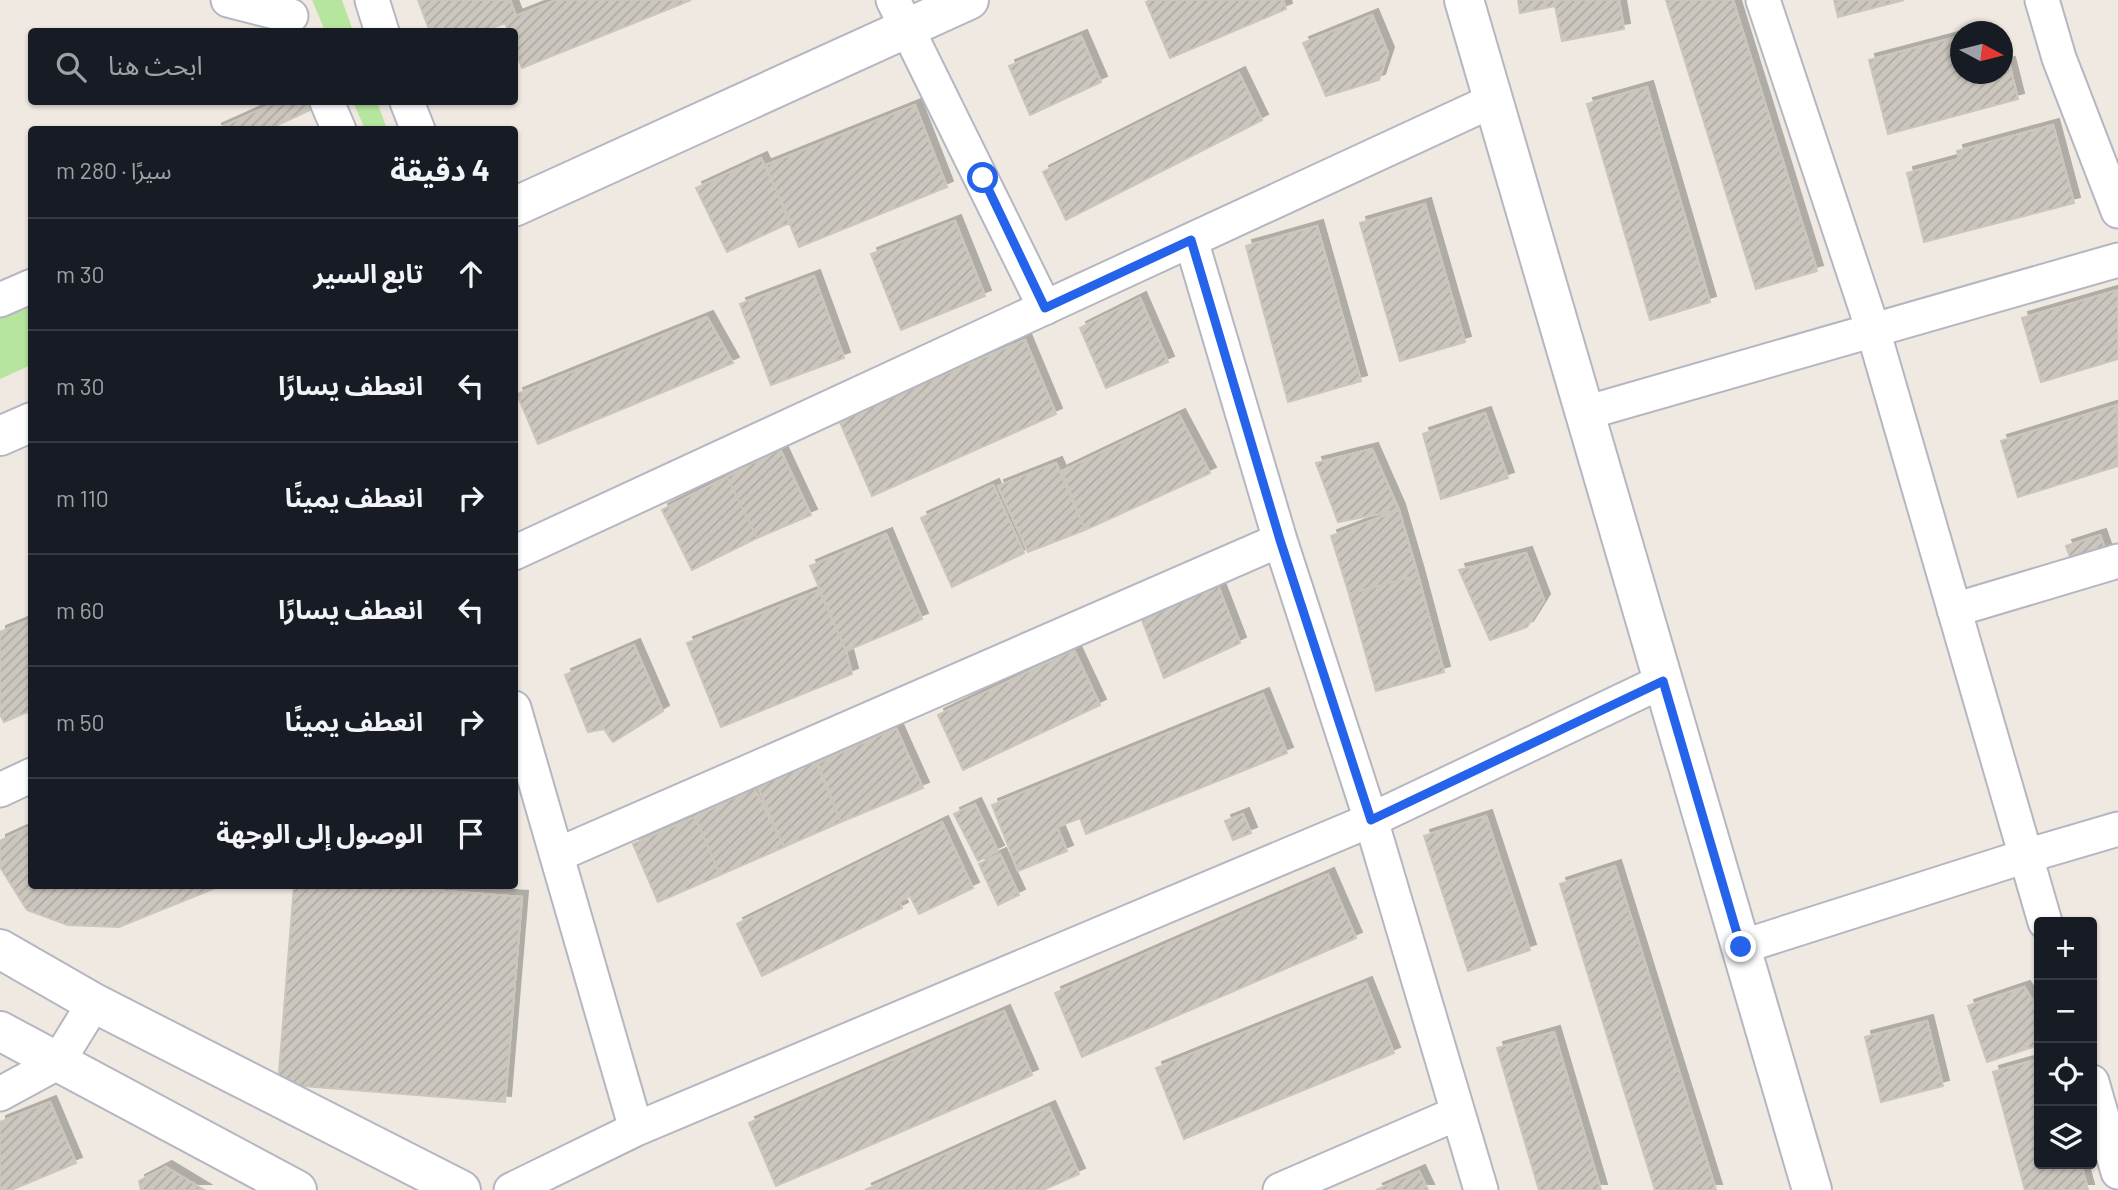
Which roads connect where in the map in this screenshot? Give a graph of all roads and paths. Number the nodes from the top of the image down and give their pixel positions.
1 (228, 0) edge
2 (372, 0) edge
3 (969, 0) edge
4 (1464, 0) edge
5 (1763, 0) edge
6 (2042, 0) edge
7 (899, 15) edge
8 (291, 16) edge
9 (381, 28) edge
10 (1494, 100) junction
11 (328, 105) edge
12 (408, 105) edge
13 (337, 126) edge
14 (416, 126) edge
15 (518, 205) edge
16 (2118, 211) edge
17 (1191, 240) junction
18 (2118, 260) edge
19 (28, 288) edge
20 (0, 300) edge
21 (1045, 308) junction
22 (1873, 330) junction
23 (1585, 413) junction
24 (28, 424) edge
25 (0, 436) edge
26 (1280, 540) junction
27 (518, 551) edge
28 (2118, 561) edge
29 (1954, 610) junction
30 (1663, 681) junction
31 (518, 722) edge
32 (28, 777) edge
33 (0, 790) edge
34 (1371, 820) junction
35 (2118, 829) edge
36 (557, 855) junction
37 (2026, 856) junction
38 (2044, 917) edge
39 (1741, 947) junction
40 (0, 949) edge
41 (94, 1003) junction
42 (0, 1031) edge
43 (57, 1063) junction
44 (0, 1094) edge
45 (2097, 1099) edge
46 (1458, 1113) junction
47 (636, 1129) junction
48 (2118, 1172) edge
49 (297, 1190) edge
50 (461, 1190) edge
51 (511, 1190) edge
52 (1280, 1190) edge
53 (1481, 1190) edge
54 (1812, 1190) edge

1 - 8 street
2 - 9 street
3 - 7 street
4 - 10 street
5 - 22 street
6 - 16 street
7 - 15 street
7 - 21 street
10 - 17 street
10 - 23 street
11 - 13 street
12 - 14 street
17 - 21 street
17 - 26 street
18 - 22 street
19 - 20 street
21 - 27 street
22 - 23 street
22 - 29 street
23 - 30 street
24 - 25 street
26 - 34 street
26 - 36 street
28 - 29 street
29 - 37 street
30 - 34 street
30 - 39 street
31 - 36 street
32 - 33 street
34 - 46 street
34 - 47 street
35 - 37 street
36 - 47 street
37 - 38 street
37 - 39 street
39 - 54 street
40 - 41 street
41 - 43 street
41 - 50 street
42 - 43 street
43 - 44 street
43 - 49 street
45 - 48 street
46 - 52 street
46 - 53 street
47 - 51 street

